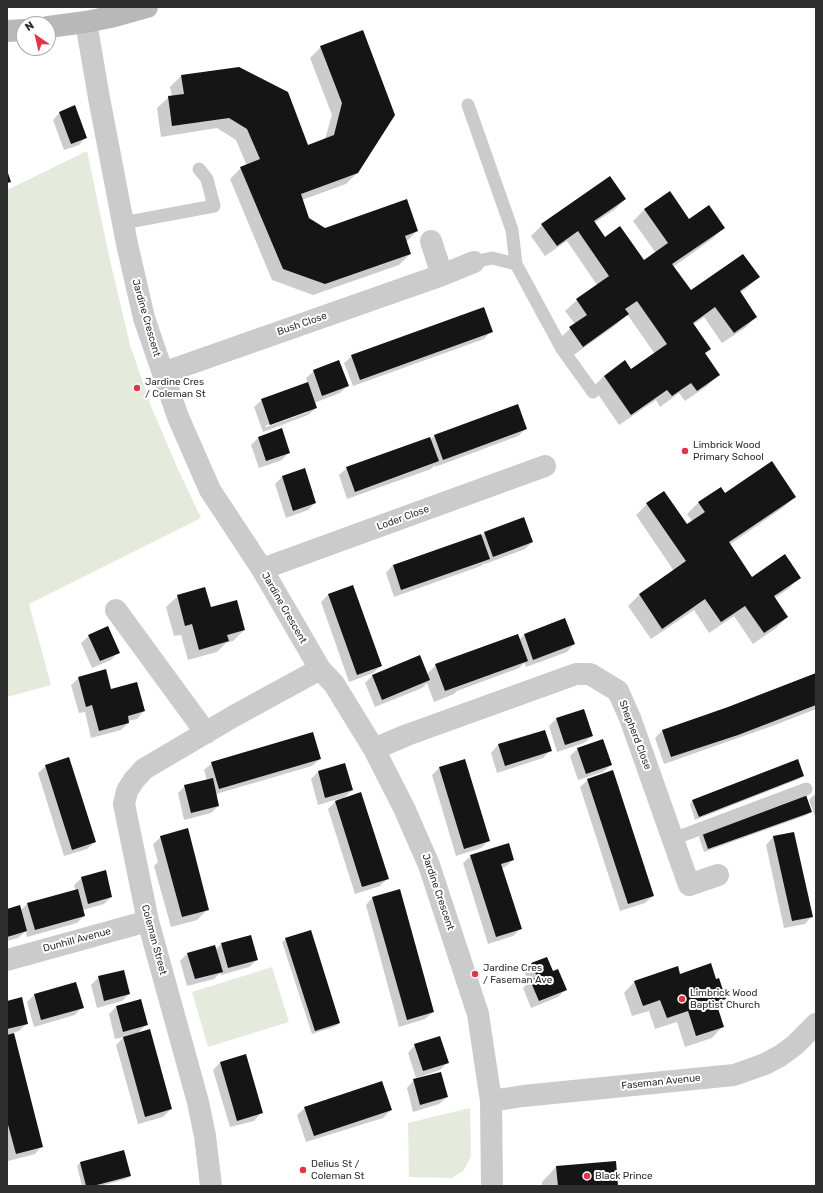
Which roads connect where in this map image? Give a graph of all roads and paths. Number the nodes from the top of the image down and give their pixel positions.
1 (147, 7) edge
2 (86, 22) junction
3 (56, 26) edge
4 (468, 105) dead end
5 (199, 169) dead end
6 (123, 223) junction
7 (431, 241) dead end
8 (474, 262) joint
9 (516, 264) junction
10 (442, 275) junction
11 (163, 373) junction
12 (593, 392) dead end
13 (545, 466) dead end
14 (262, 569) junction
15 (116, 610) dead end
16 (320, 669) junction
17 (206, 733) junction
18 (374, 749) junction
19 (806, 789) dead end
20 (673, 839) junction
21 (718, 875) dead end
22 (148, 921) junction
23 (7, 960) edge
24 (816, 1024) edge
25 (491, 1101) junction
26 (212, 1186) edge
27 (492, 1186) edge

1 - 2 street
2 - 3 street
2 - 6 street, Jardine Crescent
4 - 9 lane
5 - 6 lane
6 - 11 street, Jardine Crescent
7 - 10 street
8 - 9 lane
8 - 10 street, Bush Close
9 - 12 lane
10 - 11 street, Bush Close
11 - 14 street, Jardine Crescent
13 - 14 street, Loder Close
14 - 16 street, Jardine Crescent
15 - 17 street
16 - 17 street, Coleman Street
16 - 18 street, Jardine Crescent
17 - 22 street, Coleman Street
18 - 20 street, Shepherd Close
18 - 25 street, Jardine Crescent
19 - 20 lane
20 - 21 street, Shepherd Close
22 - 23 street, Dunhill Avenue
22 - 26 street, Coleman Street
24 - 25 street, Faseman Avenue
25 - 27 street, Jardine Crescent

